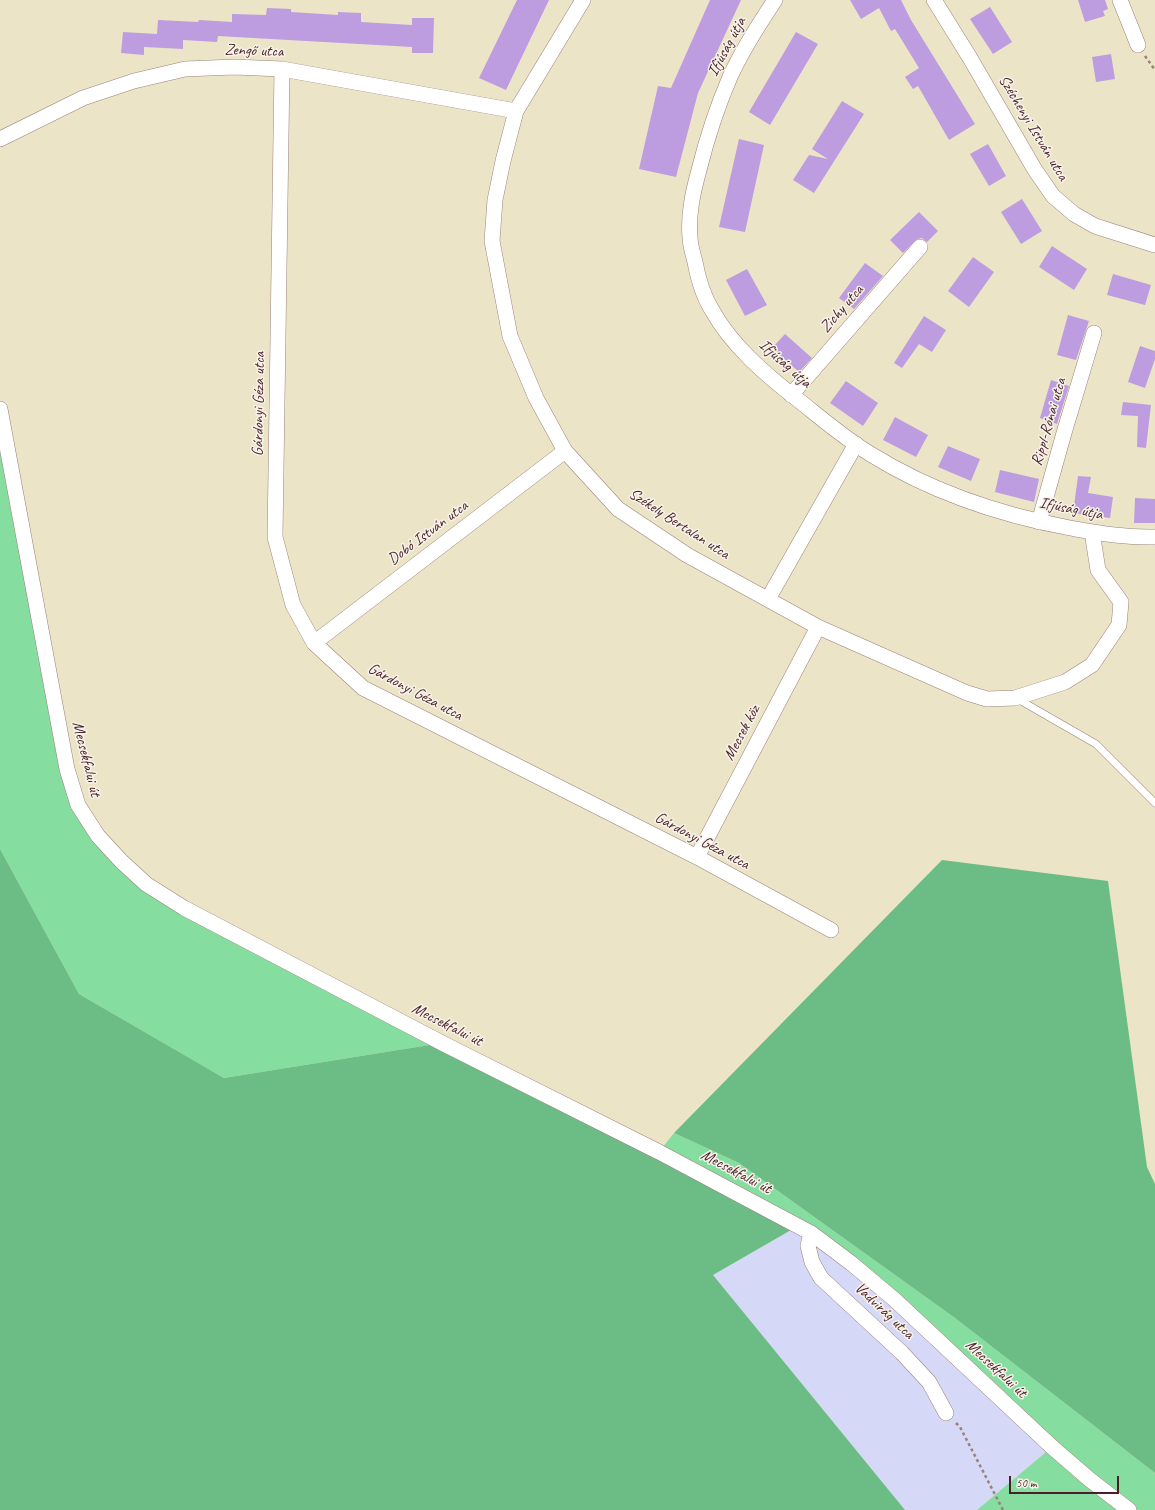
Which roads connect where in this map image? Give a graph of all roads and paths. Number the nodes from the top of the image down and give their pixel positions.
1 (583, 0) edge
2 (775, 0) edge
3 (934, 0) edge
4 (1120, 0) edge
5 (1138, 45) dead end
6 (282, 69) junction
7 (516, 111) junction
8 (0, 139) edge
9 (1155, 245) edge
10 (920, 247) dead end
11 (1094, 333) dead end
12 (791, 395) junction
13 (0, 409) edge
14 (856, 444) junction
15 (565, 451) junction
16 (1039, 522) junction
17 (1092, 532) junction
18 (1155, 537) edge
19 (768, 598) junction
20 (818, 626) junction
21 (314, 643) junction
22 (1015, 698) junction
23 (1155, 803) edge
24 (697, 857) junction
25 (831, 930) dead end
26 (811, 1233) junction
27 (946, 1413) joint
28 (1002, 1510) edge
29 (1129, 1510) edge

1 - 7 street, Székely Bertalan utca
2 - 12 street, Ifjúság útja
3 - 9 street, Széchenyi István utca
4 - 5 street
6 - 7 street, Zengő utca
6 - 8 street, Zengő utca
6 - 21 street, Gárdonyi Géza utca
7 - 15 street, Székely Bertalan utca
10 - 12 street, Zichy utca
11 - 16 street, Rippl-Rónai utca
12 - 14 street, Ifjúság útja
13 - 26 street, Mecsekfalui út
14 - 16 street, Ifjúság útja
14 - 19 street
15 - 19 street, Székely Bertalan utca
15 - 21 street, Dobó István utca
16 - 17 street, Ifjúság útja
17 - 18 street, Ifjúság útja
17 - 22 street, Székely Bertalan utca
19 - 20 street, Székely Bertalan utca
20 - 22 street, Székely Bertalan utca
20 - 24 street, Mecsek köz
21 - 24 street, Gárdonyi Géza utca
22 - 23 lane
24 - 25 street, Gárdonyi Géza utca
26 - 27 street, Vadvirág utca
26 - 29 street, Mecsekfalui út
27 - 28 path

